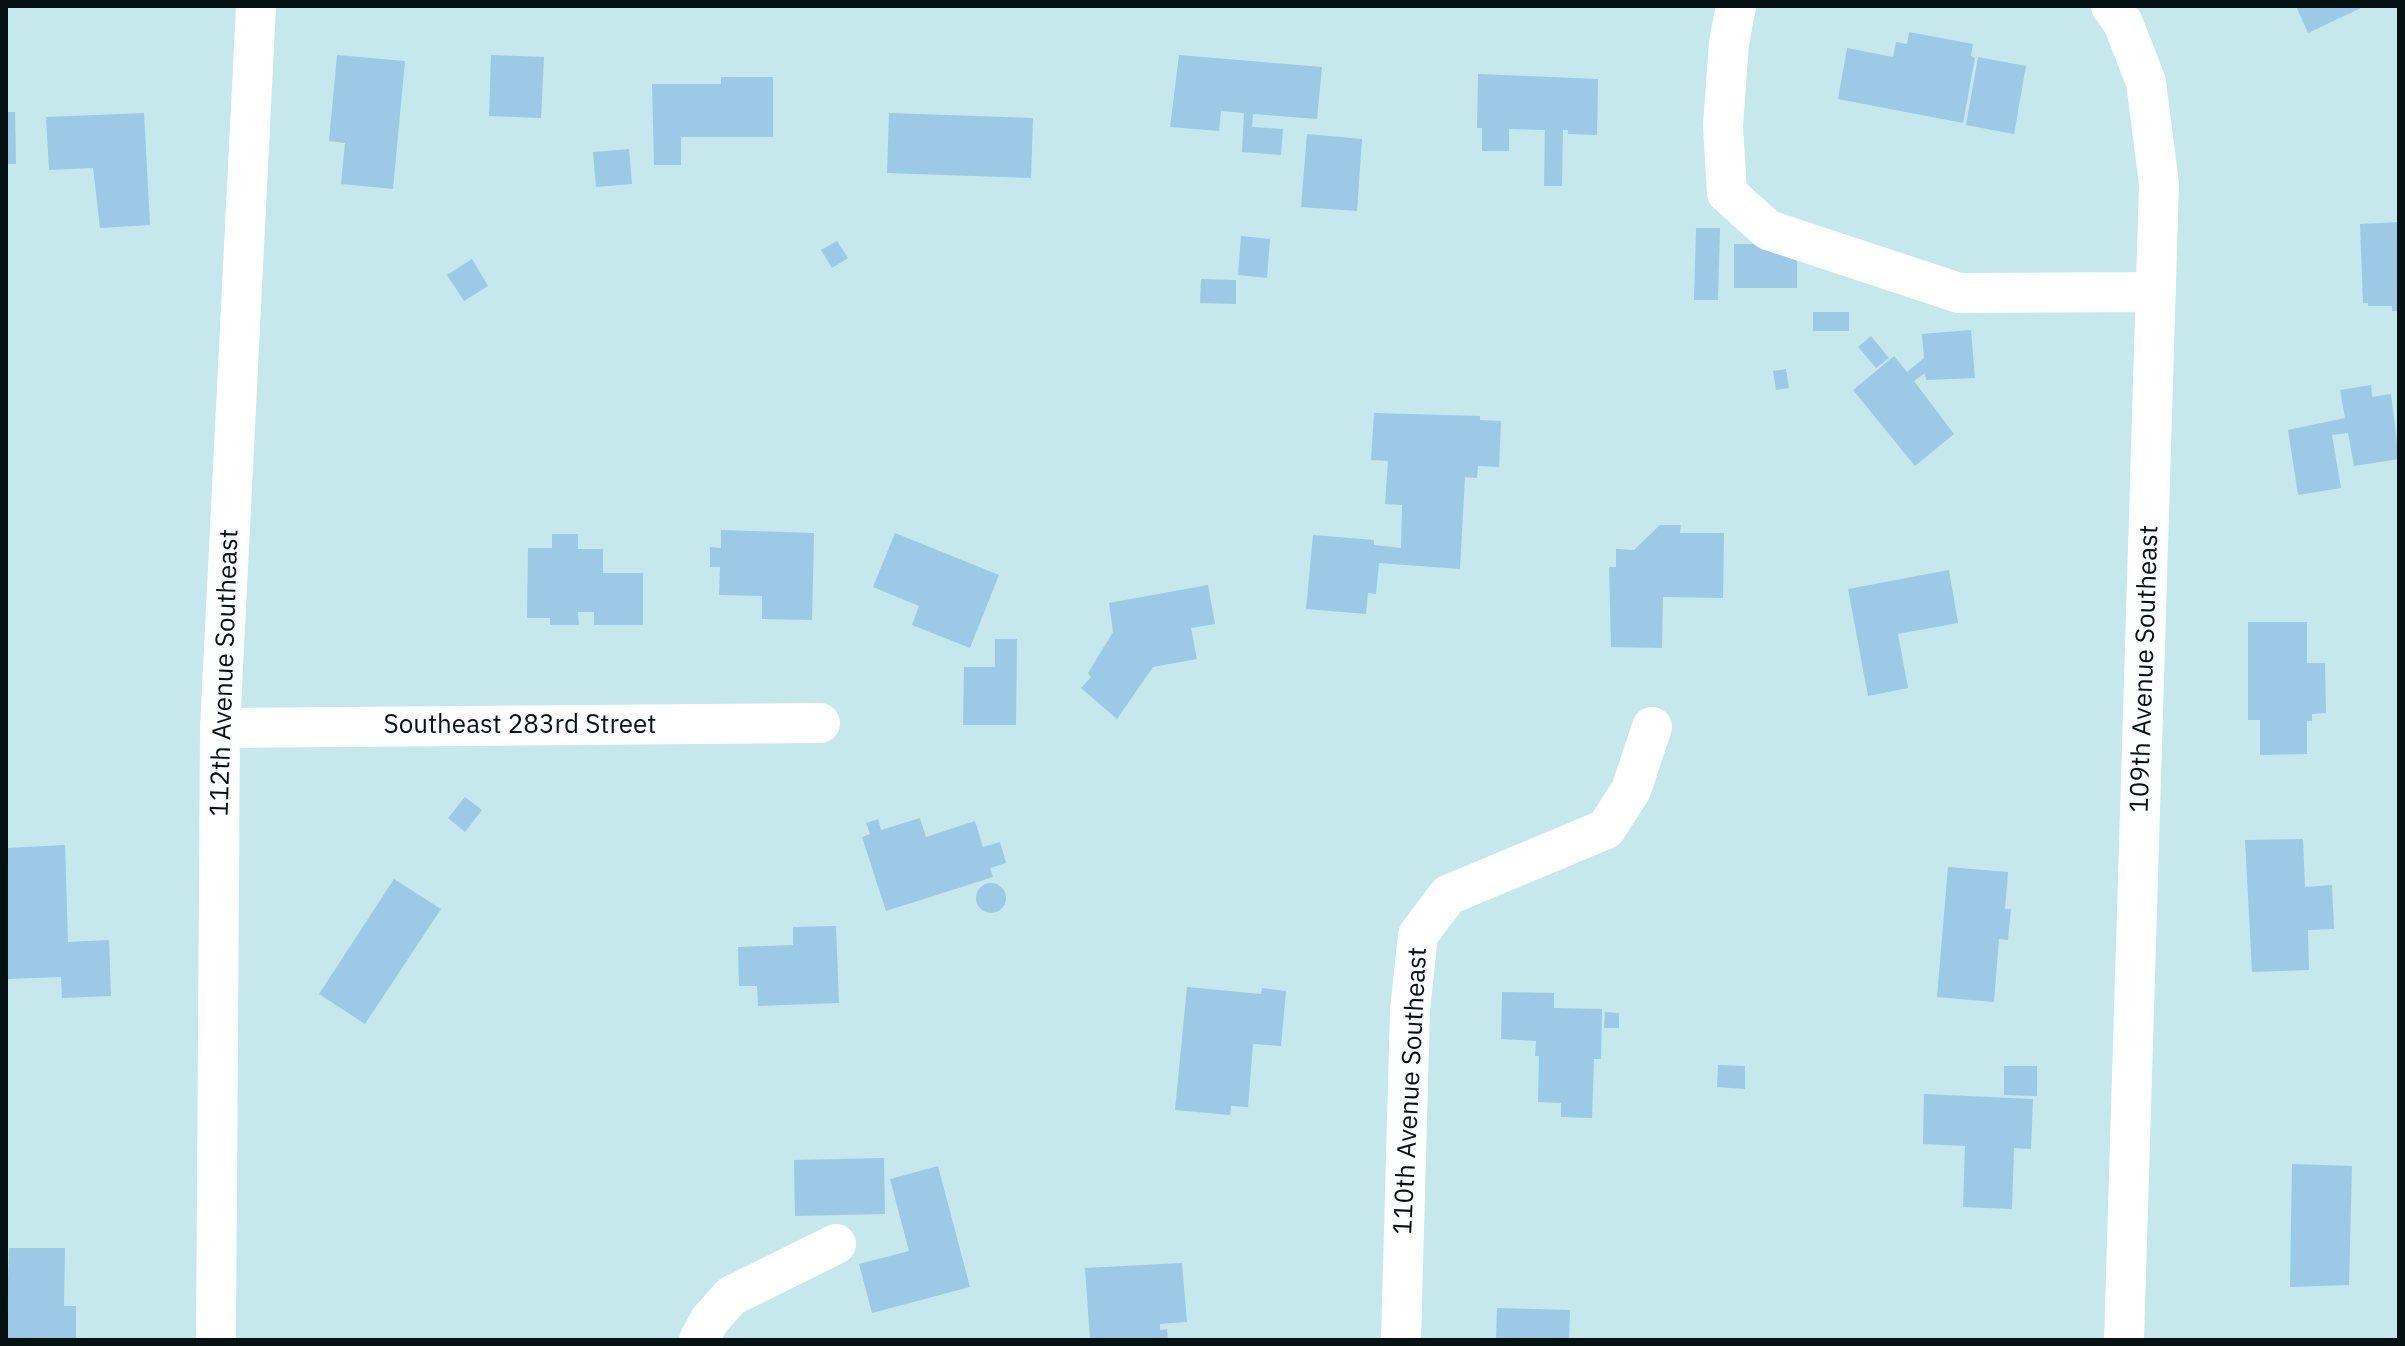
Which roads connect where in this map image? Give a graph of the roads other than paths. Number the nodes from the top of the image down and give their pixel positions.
1 (256, 6) edge
2 (1736, 6) edge
3 (2111, 6) edge
4 (2156, 292) junction
5 (820, 723) dead end
6 (1652, 727) dead end
7 (220, 728) junction
8 (836, 1244) dead end
9 (216, 1340) edge
10 (699, 1340) edge
11 (1401, 1340) edge
12 (2124, 1340) edge

1 - 7 street, 112th Avenue Southeast
2 - 4 street
3 - 4 street, 109th Avenue Southeast
4 - 12 street, 109th Avenue Southeast
5 - 7 street, Southeast 283rd Street
6 - 11 street, 110th Avenue Southeast
7 - 9 street, 112th Avenue Southeast
8 - 10 street

